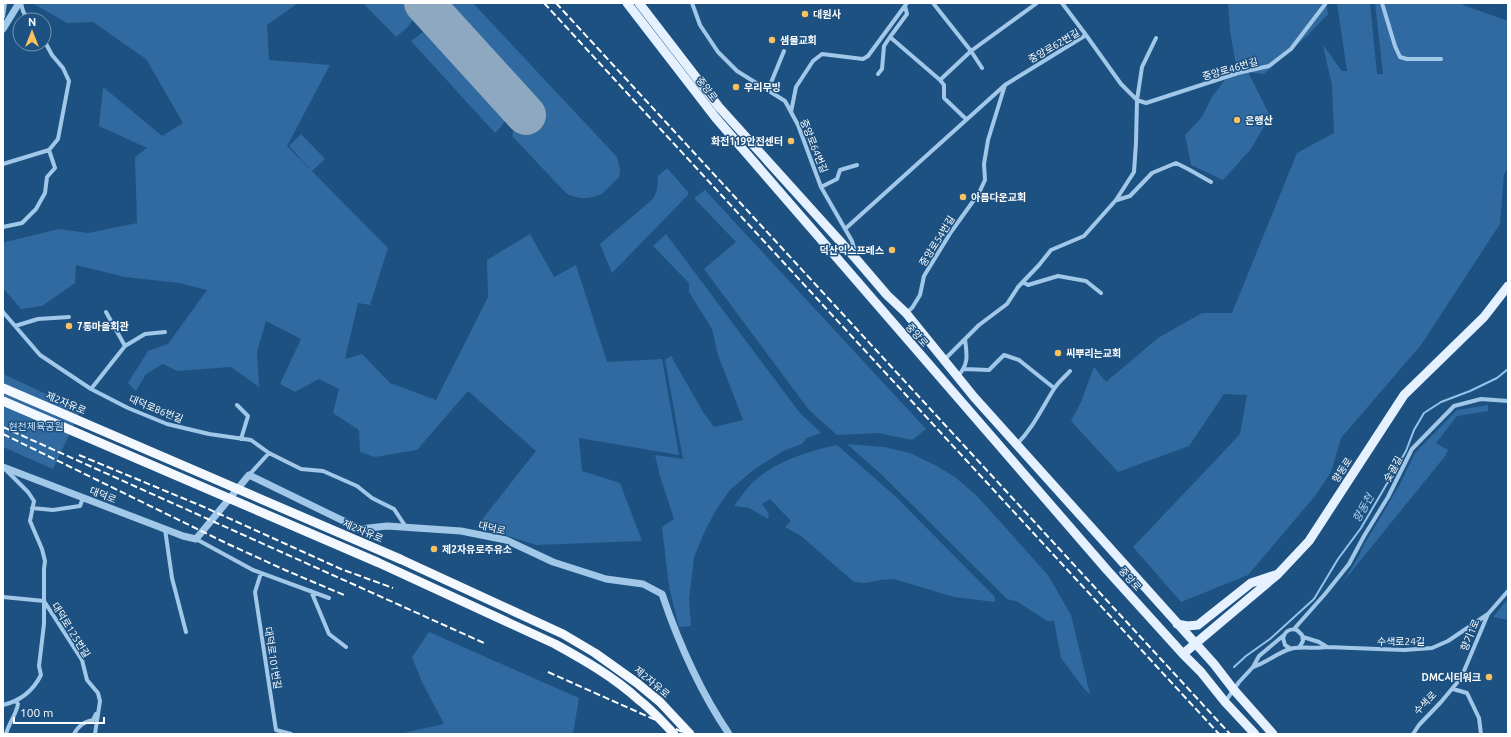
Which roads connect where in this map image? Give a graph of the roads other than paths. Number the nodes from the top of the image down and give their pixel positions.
1 (5, 3) edge
2 (20, 3) edge
3 (626, 3) edge
4 (639, 3) edge
5 (692, 3) edge
6 (933, 3) edge
7 (1037, 3) edge
8 (1062, 3) edge
9 (1326, 3) edge
10 (1382, 3) edge
11 (906, 5) edge
12 (3, 17) edge
13 (3, 29) edge
14 (1086, 35) junction
15 (890, 37) junction
16 (1156, 38) dead end
17 (784, 51) dead end
18 (971, 51) junction
19 (50, 52) edge
20 (1441, 59) dead end
21 (982, 68) dead end
22 (878, 74) dead end
23 (940, 80) junction
24 (1005, 84) junction
25 (768, 90) junction
26 (1136, 100) junction
27 (791, 112) junction
28 (966, 119) junction
29 (49, 150) junction
30 (3, 164) edge
31 (857, 165) dead end
32 (1211, 182) dead end
33 (822, 187) junction
34 (1116, 200) junction
35 (3, 227) edge
36 (846, 229) junction
37 (857, 260) junction
38 (1023, 282) junction
39 (1508, 286) edge
40 (1101, 293) dead end
41 (3, 312) edge
42 (106, 312) dead end
43 (906, 313) junction
44 (69, 317) dead end
45 (16, 326) junction
46 (165, 332) dead end
47 (965, 339) junction
48 (125, 346) junction
49 (945, 359) junction
50 (1070, 371) dead end
51 (961, 373) junction
52 (3, 388) edge
53 (1054, 388) junction
54 (91, 389) junction
55 (3, 401) edge
56 (1508, 401) edge
57 (237, 406) dead end
58 (241, 439) junction
59 (1018, 444) junction
60 (269, 453) junction
61 (3, 467) edge
62 (249, 475) junction
63 (83, 498) junction
64 (32, 508) junction
65 (406, 527) junction
66 (165, 529) junction
67 (196, 540) junction
68 (261, 573) junction
69 (1278, 574) junction
70 (1508, 590) edge
71 (311, 591) junction
72 (3, 597) edge
73 (329, 598) dead end
74 (44, 602) junction
75 (1488, 614) junction
76 (1177, 624) junction
77 (1294, 629) junction
78 (186, 632) dead end
79 (1284, 635) junction
80 (1303, 637) junction
81 (1195, 644) junction
82 (346, 647) dead end
83 (1327, 647) junction
84 (1299, 648) junction
85 (1291, 649) junction
86 (1183, 654) junction
87 (1253, 667) junction
88 (1453, 689) junction
89 (1234, 690) junction
90 (16, 701) junction
91 (1226, 702) junction
92 (3, 706) edge
93 (98, 712) junction
94 (6, 734) edge
95 (74, 734) edge
96 (95, 734) edge
97 (291, 734) edge
98 (674, 734) edge
99 (690, 734) edge
100 (729, 734) edge
101 (1255, 734) edge
102 (1273, 734) edge
103 (1413, 734) edge
104 (1482, 734) edge

1 - 12 street
2 - 13 street
3 - 86 main road, 중앙로
4 - 37 main road, 중앙로
5 - 25 street, 중앙로64번길
6 - 18 street
7 - 18 street
8 - 14 street
9 - 26 street, 중앙로46번길
10 - 20 street
11 - 15 street
11 - 27 street, 중앙로64번길
14 - 24 street, 중앙로62번길
14 - 26 street, 중앙로62번길
15 - 22 street
15 - 23 street
16 - 26 street
17 - 25 street
18 - 21 street
18 - 23 street
19 - 29 street
23 - 28 street
24 - 28 street, 중앙로62번길
24 - 43 street, 중앙로54번길
25 - 27 street, 중앙로64번길
26 - 34 street
27 - 33 street, 중앙로64번길
28 - 36 street, 중앙로62번길
29 - 30 street
29 - 35 street
31 - 33 street, 중앙로64번길
32 - 34 street
33 - 36 street, 중앙로64번길
34 - 38 street
36 - 37 street, 중앙로64번길
37 - 43 main road, 중앙로
38 - 40 street
38 - 47 street
39 - 69 main road, 향동로
41 - 45 street, 대덕로86번길
42 - 48 street
43 - 49 main road, 중앙로
44 - 45 street
45 - 54 street, 대덕로86번길
46 - 48 street
47 - 49 street
47 - 51 street
48 - 54 street
49 - 51 main road, 중앙로
50 - 53 street
51 - 53 street
51 - 59 main road, 중앙로
52 - 99 highway, 제2자유로, bridge
53 - 59 street
54 - 58 street, 대덕로86번길
55 - 98 highway, bridge
56 - 77 street, 숯골길
57 - 58 street
58 - 60 street, 대덕로86번길
59 - 76 main road, 중앙로
60 - 62 street
60 - 65 street, 대덕로86번길
61 - 63 street, 대덕로
61 - 64 street, 대덕로125번길
62 - 65 street, 대덕로
62 - 67 street
63 - 64 street
63 - 66 street, 대덕로
64 - 74 street, 대덕로125번길
65 - 100 street, 대덕로
66 - 67 street, 대덕로
66 - 78 street
67 - 68 street, 대덕로
68 - 71 street, 대덕로
68 - 97 street, 대덕로101번길
69 - 76 main road
69 - 81 main road, 향동로
70 - 75 street, 향기1로
71 - 73 street, 대덕로
71 - 82 street
72 - 74 street
74 - 90 street, 대덕로125번길
74 - 93 street, 대덕로125번길
75 - 83 street, 수색로24길
75 - 88 street, 향기1로
76 - 81 main road, 중앙로
77 - 79 street, 수색로24길
77 - 80 street, 수색로24길
79 - 85 street
79 - 87 street, 수색로24길
80 - 83 street, 수색로24길
80 - 84 street
81 - 86 main road, 향동로
81 - 89 main road, 중앙로
83 - 84 street, 수색로24길
84 - 85 street, 수색로24길
85 - 87 street, 수색로24길
86 - 91 main road, 중앙로
87 - 89 street, 수색로24길
88 - 103 street, 수색로
88 - 104 street
89 - 91 street, 수색로24길
89 - 102 main road
90 - 92 street, 대덕로125번길
90 - 94 street
91 - 101 main road
93 - 95 street
93 - 96 street, 대덕로125번길

